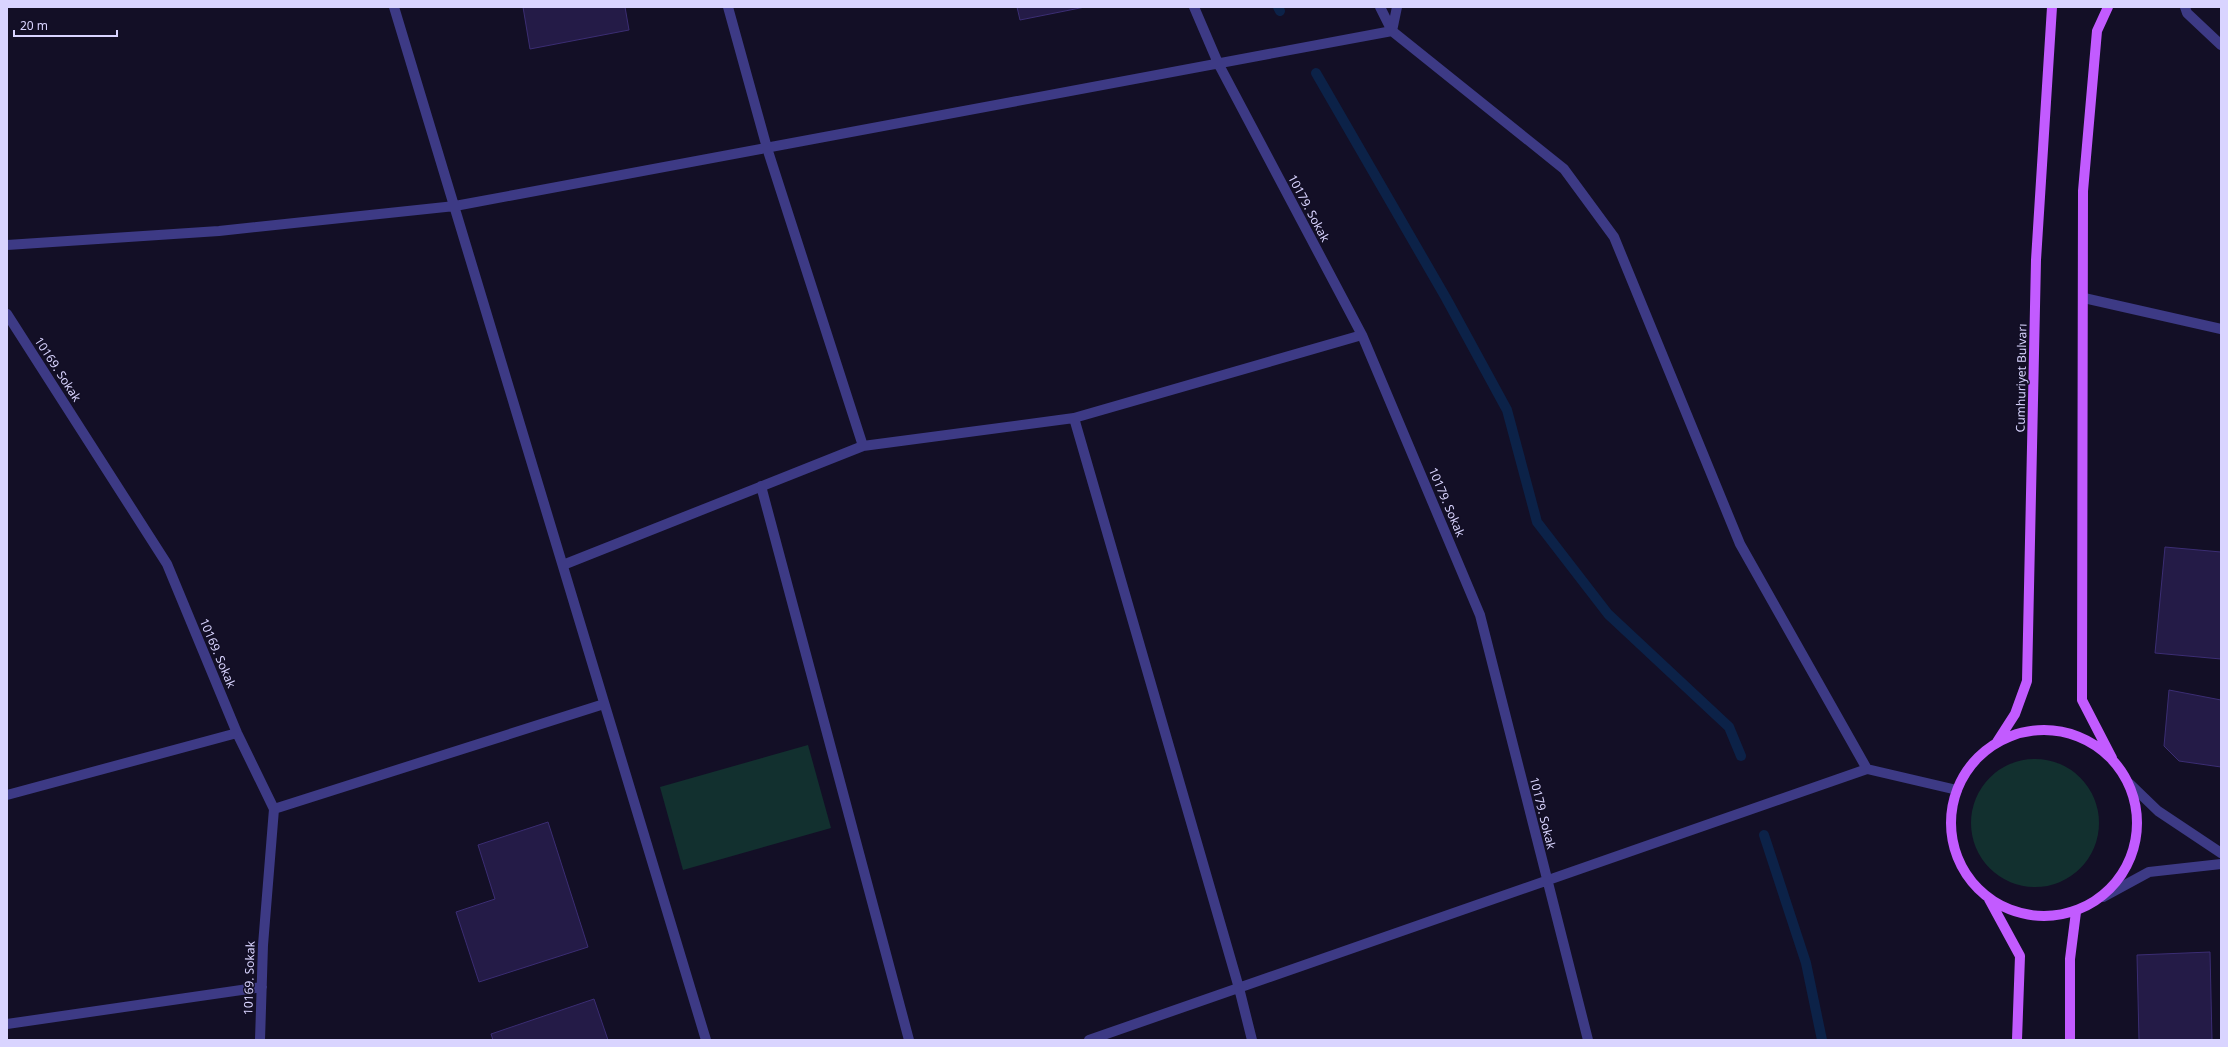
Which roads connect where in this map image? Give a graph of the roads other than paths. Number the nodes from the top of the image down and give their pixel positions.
1 (394, 7) edge
2 (728, 7) edge
3 (1194, 7) edge
4 (1380, 7) edge
5 (1397, 7) edge
6 (2052, 7) edge
7 (2108, 7) edge
8 (2184, 7) edge
9 (1392, 31) junction
10 (2221, 45) edge
11 (1218, 63) junction
12 (767, 148) junction
13 (455, 206) junction
14 (7, 245) edge
15 (2084, 298) junction
16 (8, 317) edge
17 (2221, 329) edge
18 (1362, 335) junction
19 (1074, 418) junction
20 (863, 446) junction
21 (761, 486) junction
22 (563, 565) junction
23 (604, 704) junction
24 (237, 733) junction
25 (1997, 742) junction
26 (2112, 758) junction
27 (1867, 769) junction
28 (2130, 784) junction
29 (1957, 790) junction
30 (7, 795) edge
31 (274, 808) junction
32 (2221, 853) edge
33 (2221, 864) edge
34 (1546, 881) junction
35 (2103, 897) junction
36 (1989, 899) junction
37 (2076, 912) junction
38 (262, 987) junction
39 (1239, 988) junction
40 (7, 1024) edge
41 (260, 1040) edge
42 (706, 1040) edge
43 (909, 1040) edge
44 (1089, 1040) edge
45 (1252, 1040) edge
46 (1588, 1040) edge
47 (2017, 1040) edge
48 (2070, 1040) edge

1 - 13 street
2 - 12 street
3 - 11 street, 10179. Sokak
4 - 9 street
5 - 9 street
6 - 25 main road, Cumhuriyet Bulvarı
7 - 15 main road
8 - 10 street
9 - 11 street
9 - 27 street
11 - 12 street
11 - 18 street, 10179. Sokak
12 - 13 street
12 - 20 street
13 - 14 street
13 - 22 street
15 - 17 street
15 - 26 main road
16 - 24 street, 10169. Sokak
18 - 19 street
18 - 34 street, 10179. Sokak
19 - 20 street
19 - 39 street
20 - 21 street
21 - 22 street
21 - 43 street
22 - 23 street
23 - 31 street
23 - 42 street
24 - 30 street
24 - 31 street, 10169. Sokak
25 - 26 main road
25 - 29 main road
26 - 28 main road
27 - 29 street
27 - 34 street
28 - 32 street
28 - 35 main road
29 - 36 main road
31 - 38 street, 10169. Sokak
33 - 35 street
34 - 39 street
34 - 46 street, 10179. Sokak
35 - 37 main road
36 - 37 main road
36 - 47 main road
37 - 48 main road
38 - 40 street
38 - 41 street, 10169. Sokak
39 - 44 street
39 - 45 street

